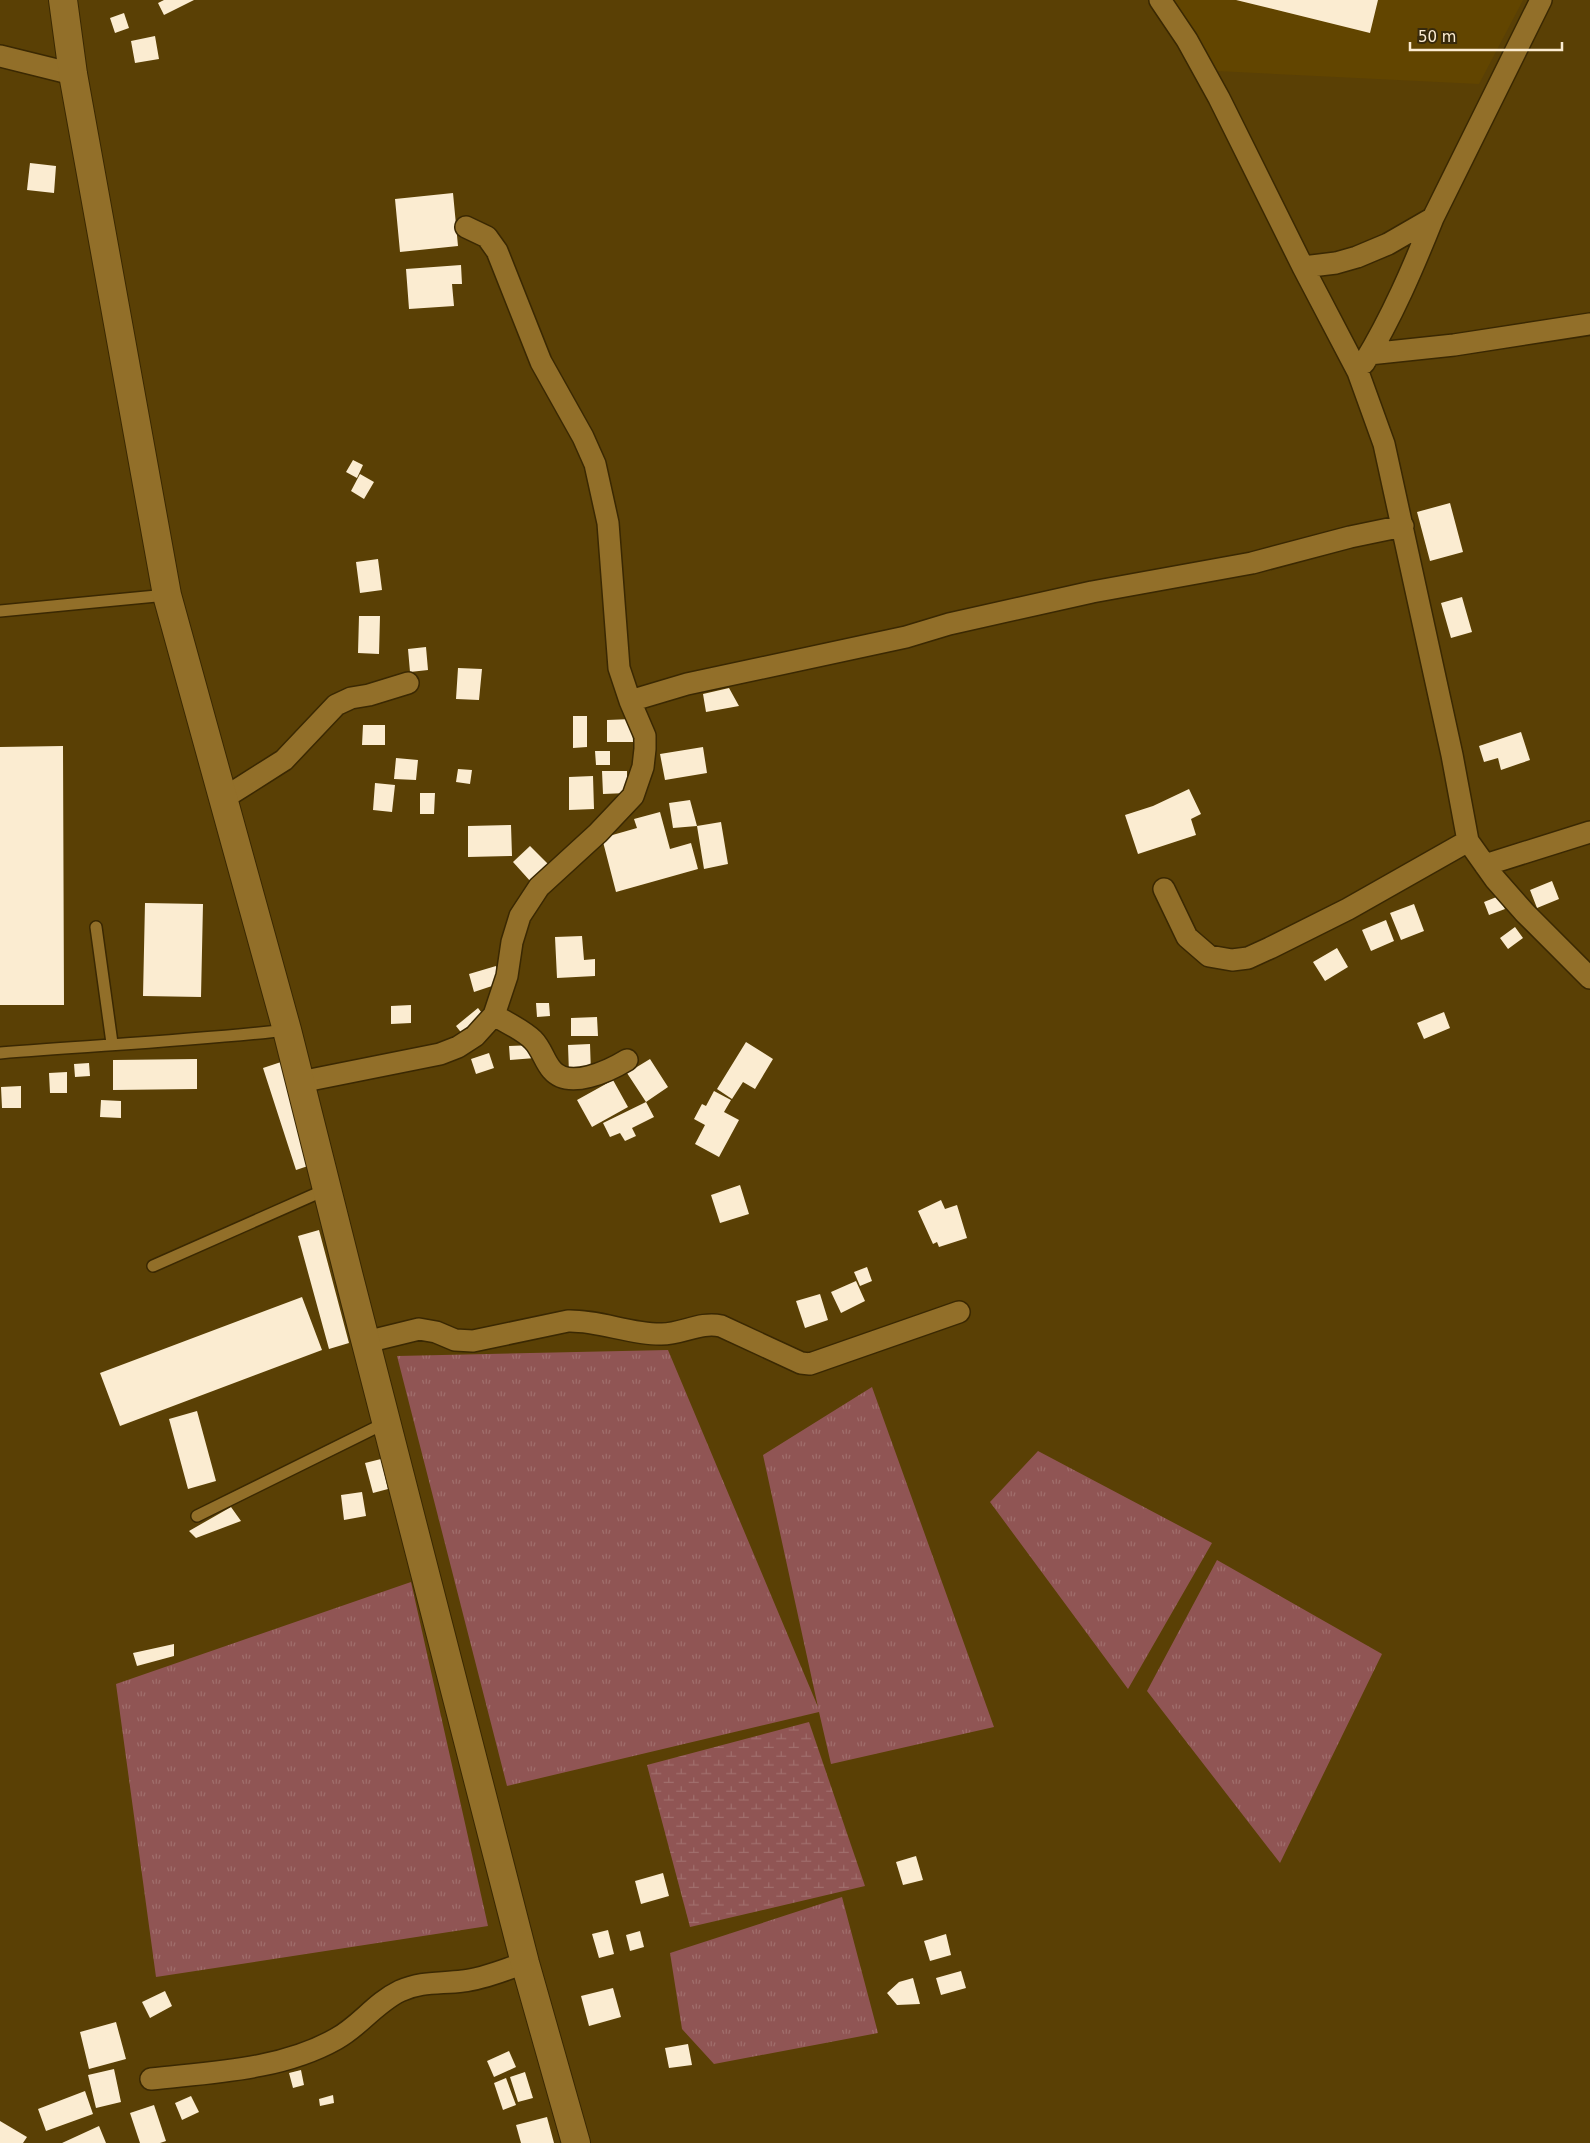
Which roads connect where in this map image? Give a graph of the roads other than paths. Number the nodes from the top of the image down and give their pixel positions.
1 (63, 0) edge
2 (1160, 0) edge
3 (1541, 0) edge
4 (0, 56) edge
5 (73, 74) junction
6 (1433, 218) junction
7 (466, 227) dead end
8 (1303, 267) junction
9 (1590, 324) edge
10 (1364, 363) junction
11 (1403, 526) junction
12 (167, 595) junction
13 (0, 611) edge
14 (408, 683) dead end
15 (630, 701) junction
16 (224, 798) junction
17 (1590, 832) edge
18 (1468, 842) junction
19 (1485, 864) junction
20 (1164, 889) dead end
21 (96, 927) dead end
22 (1590, 978) edge
23 (494, 1015) junction
24 (287, 1030) junction
25 (112, 1043) junction
26 (0, 1053) edge
27 (627, 1060) dead end
28 (300, 1082) junction
29 (327, 1189) junction
30 (153, 1266) dead end
31 (959, 1312) dead end
32 (366, 1342) junction
33 (387, 1422) junction
34 (197, 1516) dead end
35 (525, 1963) junction
36 (151, 2079) dead end
37 (576, 2143) edge

1 - 5 street
2 - 8 street
3 - 6 street
4 - 5 street
5 - 12 street
6 - 8 street
6 - 10 street
7 - 15 street
8 - 10 street
9 - 10 street
10 - 11 street
11 - 15 street
11 - 18 street
12 - 13 lane
12 - 16 street
14 - 16 street
15 - 23 street
16 - 24 street
17 - 19 street
18 - 19 street
18 - 20 street
19 - 22 street
21 - 25 lane
23 - 27 street
23 - 28 street
24 - 25 lane
24 - 28 street
25 - 26 lane
28 - 29 street
29 - 30 lane
29 - 32 street
31 - 32 street
32 - 33 street
33 - 34 lane
33 - 35 street
35 - 36 street
35 - 37 street

